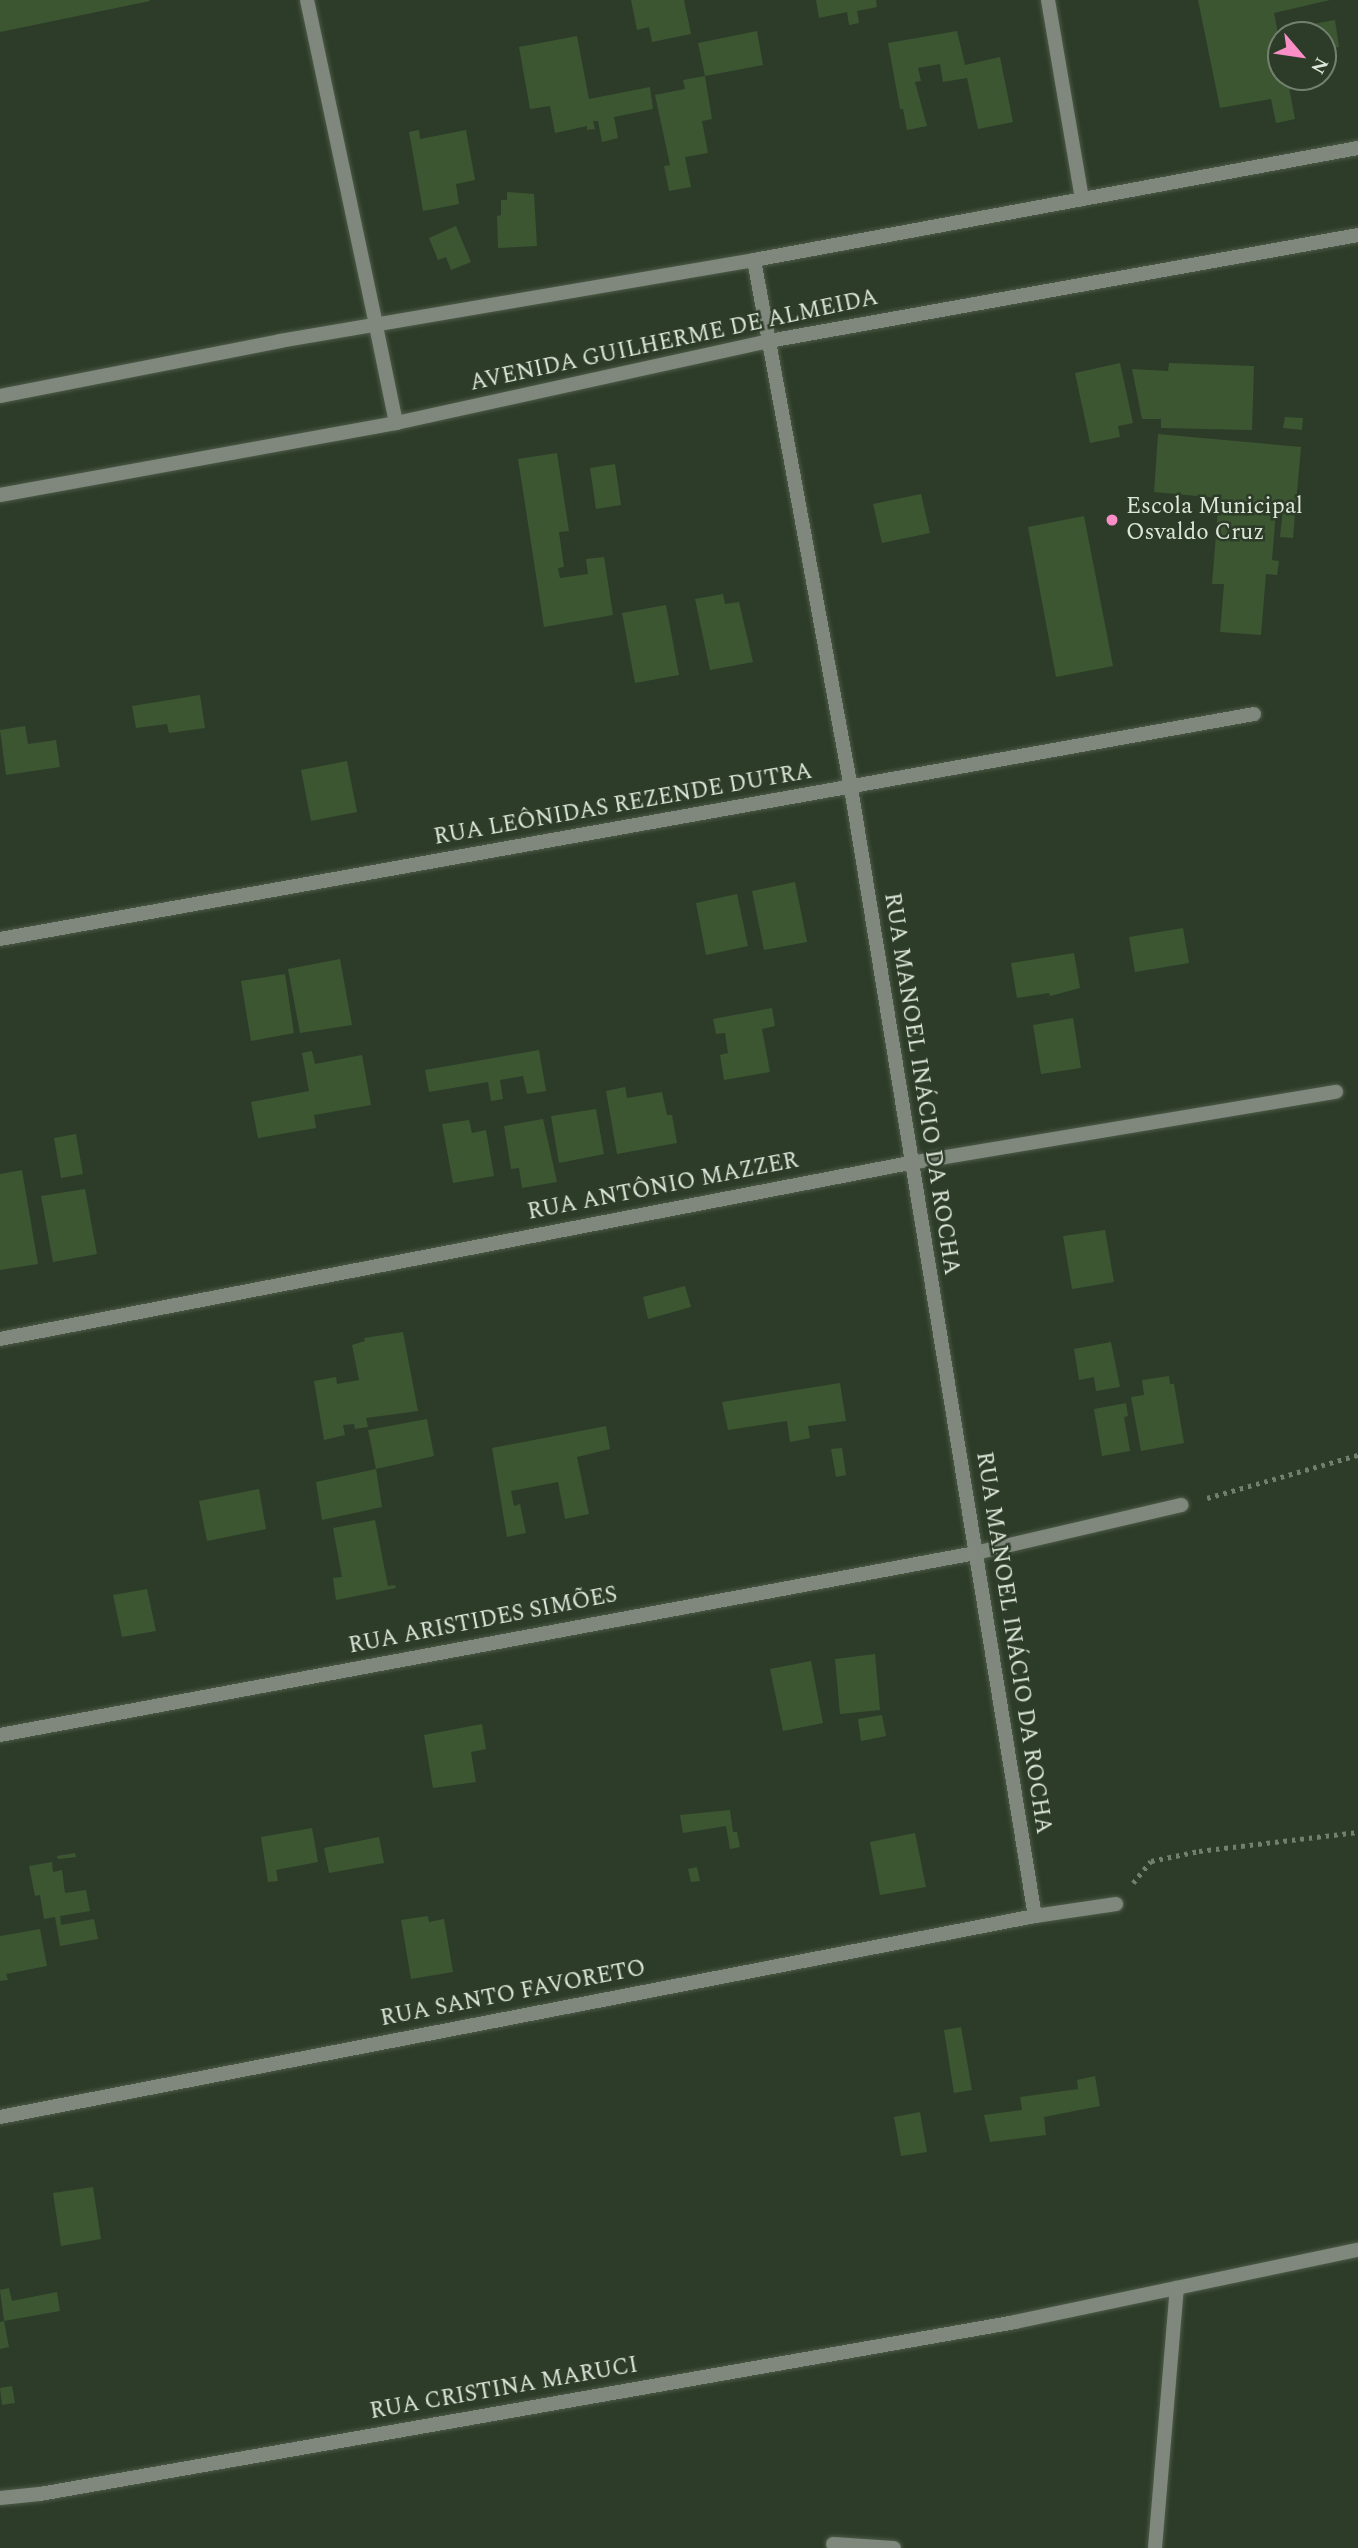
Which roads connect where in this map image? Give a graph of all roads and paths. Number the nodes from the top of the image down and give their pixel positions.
1 (307, 0) edge
2 (1048, 0) edge
3 (1358, 148) edge
4 (1082, 199) junction
5 (1358, 234) edge
6 (754, 260) junction
7 (376, 326) junction
8 (769, 341) junction
9 (0, 396) edge
10 (396, 423) junction
11 (0, 495) edge
12 (1254, 714) dead end
13 (850, 788) junction
14 (0, 939) edge
15 (1336, 1092) dead end
16 (910, 1163) junction
17 (0, 1339) edge
18 (1358, 1455) edge
19 (1182, 1505) joint
20 (975, 1553) junction
21 (0, 1735) edge
22 (1358, 1832) edge
23 (1116, 1904) joint
24 (1035, 1916) junction
25 (0, 2117) edge
26 (1358, 2250) edge
27 (1177, 2288) junction
28 (0, 2498) edge
29 (832, 2544) dead end
30 (894, 2548) edge
31 (1155, 2548) edge

1 - 7 street
2 - 4 street
3 - 4 street
4 - 6 street
5 - 8 street, AVENIDA GUILHERME DE ALMEIDA
6 - 7 street
6 - 8 street, RUA MANOEL INÁCIO DA ROCHA
7 - 9 street
7 - 10 street
8 - 10 street, AVENIDA GUILHERME DE ALMEIDA
8 - 13 street, RUA MANOEL INÁCIO DA ROCHA
10 - 11 street, AVENIDA GUILHERME DE ALMEIDA
12 - 13 street, RUA LEÔNIDAS REZENDE DUTRA
13 - 14 street, RUA LEÔNIDAS REZENDE DUTRA
13 - 16 street, RUA MANOEL INÁCIO DA ROCHA
15 - 16 street, RUA ANTÔNIO MAZZER
16 - 17 street, RUA ANTÔNIO MAZZER
16 - 20 street, RUA MANOEL INÁCIO DA ROCHA
18 - 19 path
19 - 20 street, RUA ARISTIDES SIMÕES
20 - 21 street, RUA ARISTIDES SIMÕES
20 - 24 street, RUA MANOEL INÁCIO DA ROCHA
22 - 23 path
23 - 24 street, RUA SANTO FAVORETO
24 - 25 street, RUA SANTO FAVORETO
26 - 27 street, RUA CRISTINA MARUCI
27 - 28 street, RUA CRISTINA MARUCI
27 - 31 street
29 - 30 street

